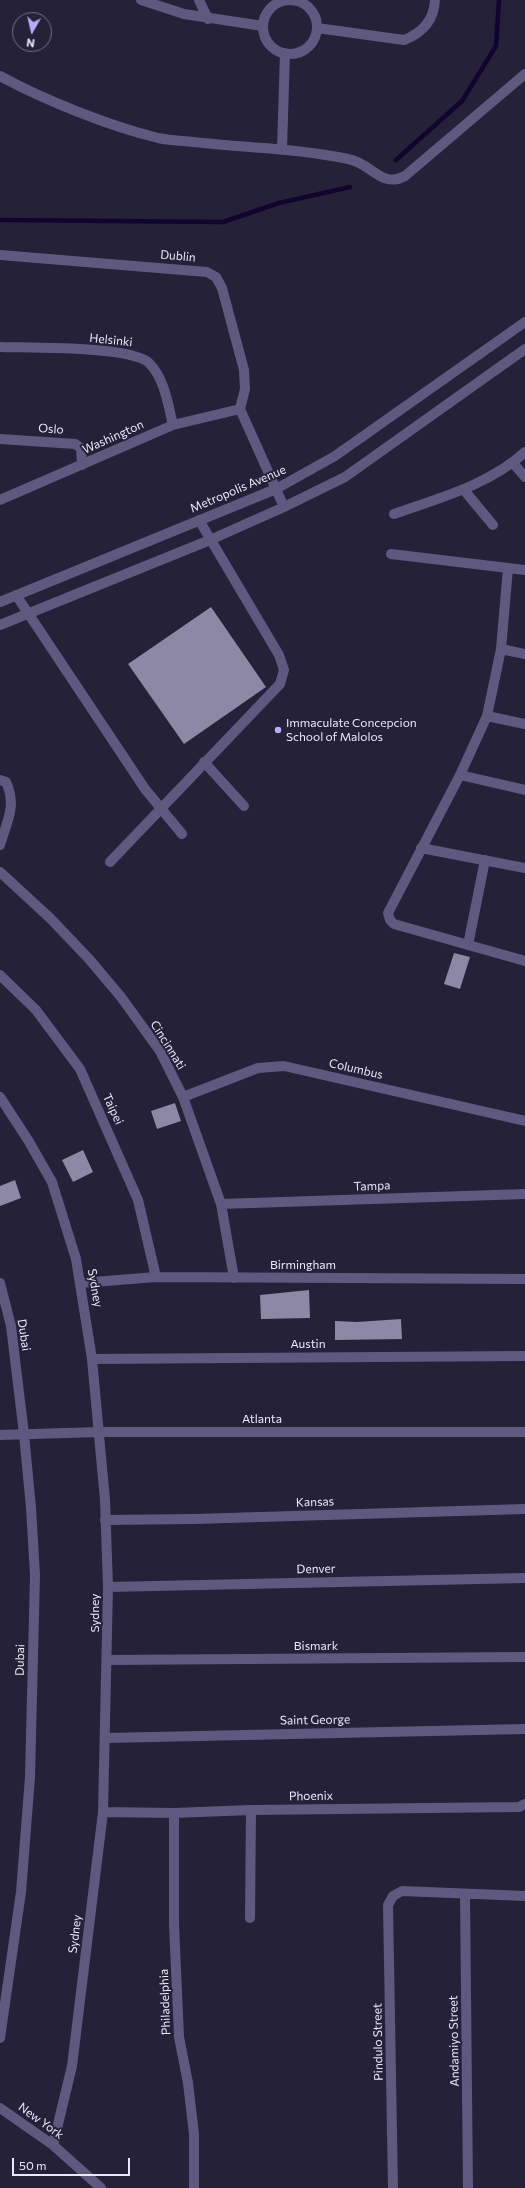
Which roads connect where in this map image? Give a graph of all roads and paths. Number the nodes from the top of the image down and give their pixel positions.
1 (141, 0) edge
2 (199, 0) edge
3 (292, 0) edge
4 (435, 0) edge
5 (208, 19) junction
6 (263, 26) junction
7 (317, 28) junction
8 (285, 53) junction
9 (525, 74) edge
10 (0, 76) edge
11 (282, 148) junction
12 (0, 255) edge
13 (525, 322) edge
14 (0, 347) edge
15 (525, 349) edge
16 (240, 409) junction
17 (173, 425) junction
18 (0, 439) edge
19 (525, 452) edge
20 (513, 463) junction
21 (82, 465) junction
22 (525, 477) edge
23 (276, 489) junction
24 (464, 490) junction
25 (0, 500) edge
26 (284, 507) junction
27 (394, 514) dead end
28 (199, 520) junction
29 (493, 525) dead end
30 (210, 540) junction
31 (391, 554) dead end
32 (508, 568) junction
33 (525, 570) edge
34 (16, 595) junction
35 (0, 602) edge
36 (28, 614) junction
37 (0, 626) edge
38 (500, 649) junction
39 (525, 654) edge
40 (487, 716) junction
41 (525, 724) edge
42 (204, 762) junction
43 (460, 775) junction
44 (0, 780) edge
45 (525, 790) edge
46 (244, 806) dead end
47 (160, 809) junction
48 (182, 834) dead end
49 (0, 845) edge
50 (421, 848) junction
51 (485, 860) junction
52 (110, 862) dead end
53 (525, 868) edge
54 (0, 872) edge
55 (468, 945) junction
56 (525, 961) edge
57 (0, 975) edge
58 (0, 1097) edge
59 (183, 1097) junction
60 (525, 1121) edge
61 (525, 1194) edge
62 (221, 1204) junction
63 (156, 1277) junction
64 (234, 1278) junction
65 (525, 1279) edge
66 (0, 1283) edge
67 (81, 1283) junction
68 (525, 1356) edge
69 (92, 1359) junction
70 (98, 1432) junction
71 (525, 1432) edge
72 (24, 1434) junction
73 (0, 1435) edge
74 (525, 1509) edge
75 (105, 1520) junction
76 (525, 1578) edge
77 (108, 1587) junction
78 (525, 1658) edge
79 (107, 1660) junction
80 (525, 1729) edge
81 (106, 1738) junction
82 (522, 1806) edge
83 (251, 1810) junction
84 (103, 1812) junction
85 (174, 1813) junction
86 (465, 1894) junction
87 (525, 1896) edge
88 (250, 1918) dead end
89 (0, 2038) edge
90 (0, 2108) edge
91 (53, 2145) junction
92 (101, 2188) edge
93 (194, 2188) edge
94 (393, 2188) edge
95 (468, 2188) edge

1 - 5 street
2 - 5 street
3 - 6 street
3 - 7 street
4 - 7 street
5 - 6 street
6 - 8 street
7 - 8 street
8 - 11 street
9 - 11 street
10 - 11 street
12 - 16 street, Dublin
13 - 23 street, Metropolis Avenue
14 - 17 street, Helsinki
15 - 26 street
16 - 17 street, Washington
16 - 23 street
17 - 21 street, Washington
18 - 21 street, Oslo
19 - 20 street
20 - 22 street
20 - 24 street
21 - 25 street, Washington
23 - 26 street
23 - 28 street, Metropolis Avenue
24 - 27 street
24 - 29 street
26 - 30 street
28 - 30 street
28 - 34 street, Metropolis Avenue
30 - 36 street
30 - 42 street
31 - 32 street
32 - 33 street
32 - 38 street
34 - 35 street, Metropolis Avenue
34 - 36 street
36 - 37 street
36 - 47 street
38 - 39 street
38 - 40 street
40 - 41 street
40 - 43 street
42 - 46 street
42 - 47 street
43 - 45 street
43 - 50 street
44 - 49 street
47 - 48 street
47 - 52 street
50 - 51 street
50 - 55 street
51 - 53 street
51 - 55 street
54 - 59 street, Cincinnati
55 - 56 street
57 - 63 street, Taipei
58 - 67 street, Sydney
59 - 60 street, Columbus
59 - 62 street, Cincinnati
61 - 62 street, Tampa
62 - 64 street, Cincinnati
63 - 64 street, Birmingham
63 - 67 street, Birmingham
64 - 65 street, Birmingham
66 - 72 street, Dubai
67 - 69 street, Sydney
68 - 69 street, Austin
69 - 70 street, Sydney
70 - 71 street, Atlanta
70 - 72 street, Atlanta
70 - 75 street, Sydney
72 - 73 street, Atlanta
72 - 89 street, Dubai
74 - 75 street, Kansas
75 - 77 street, Sydney
76 - 77 street, Denver
77 - 79 street, Sydney
78 - 79 street, Bismark
79 - 81 street, Sydney
80 - 81 street, Saint George
81 - 84 street, Sydney
82 - 83 street, Phoenix
83 - 85 street, Phoenix
83 - 88 street
84 - 85 street, Phoenix
84 - 91 street, Sydney
85 - 93 street, Philadelphia
86 - 87 street
86 - 94 street, Pindulo Street
86 - 95 street, Andamiyo Street
90 - 91 street, New York
91 - 92 street, New York

